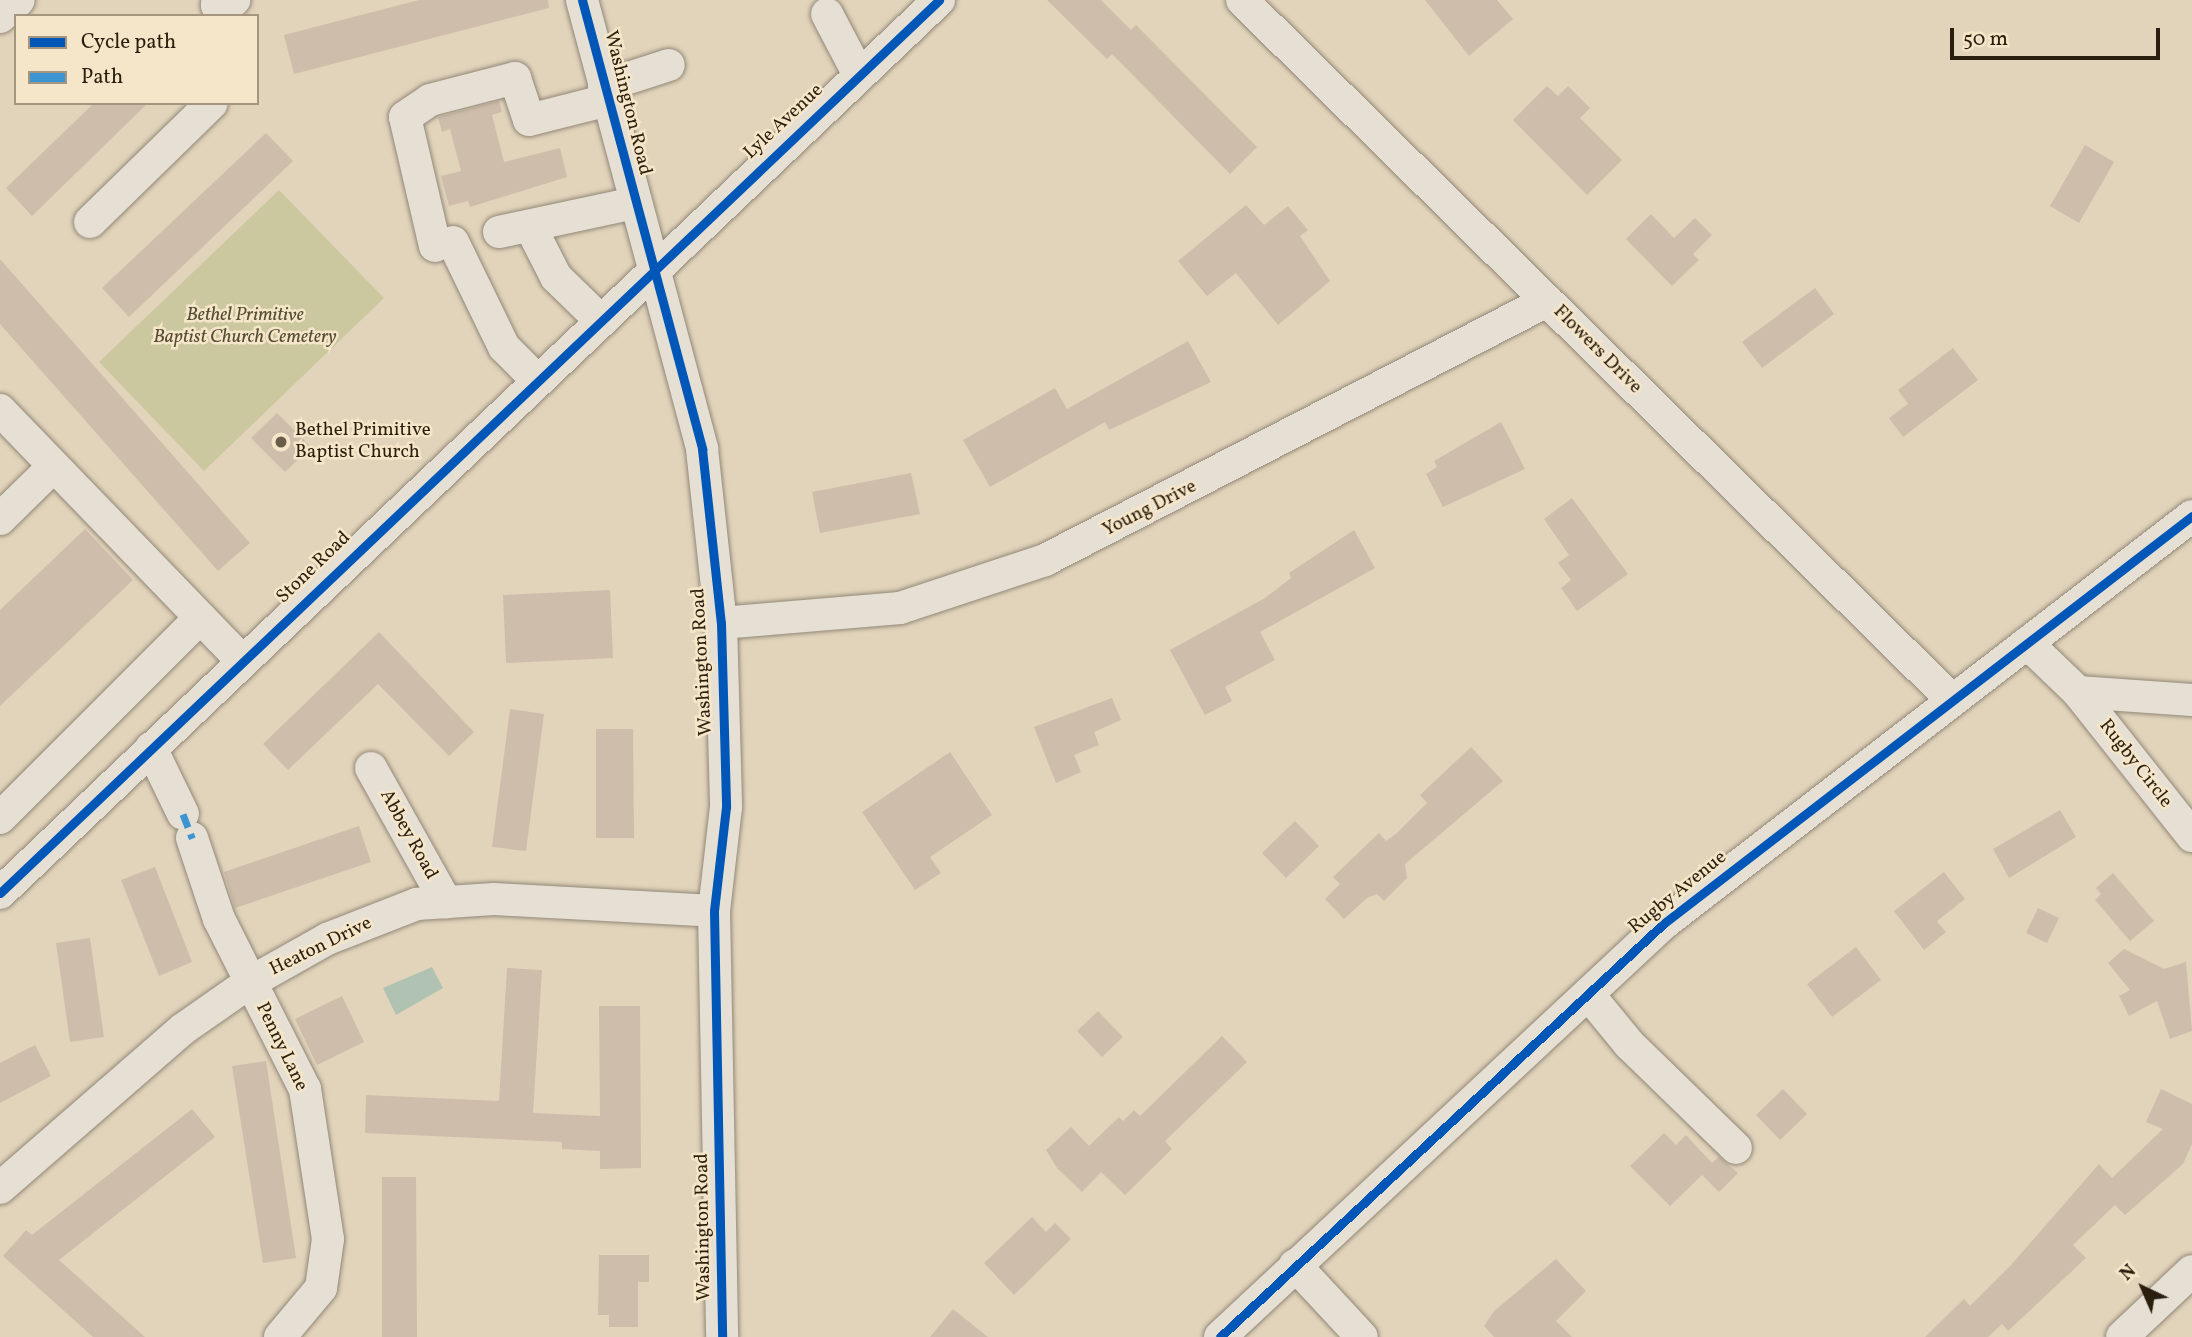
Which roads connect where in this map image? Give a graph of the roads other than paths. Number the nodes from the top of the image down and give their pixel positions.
1 (19, 0) edge
2 (582, 0) edge
3 (939, 0) edge
4 (1242, 0) edge
5 (827, 14) dead end
6 (0, 18) edge
7 (669, 65) dead end
8 (859, 75) junction
9 (606, 93) junction
10 (210, 105) edge
11 (635, 202) junction
12 (90, 222) dead end
13 (530, 226) junction
14 (499, 232) dead end
15 (652, 268) junction
16 (1547, 301) junction
17 (598, 319) junction
18 (536, 379) junction
19 (0, 410) edge
20 (53, 467) junction
21 (2192, 516) edge
22 (0, 519) edge
23 (200, 618) junction
24 (722, 624) junction
25 (2027, 643) junction
26 (242, 661) junction
27 (2078, 692) junction
28 (1952, 700) junction
29 (2192, 700) edge
30 (151, 748) junction
31 (370, 768) dead end
32 (0, 818) edge
33 (2192, 836) edge
34 (0, 893) edge
35 (446, 902) junction
36 (714, 911) junction
37 (249, 983) junction
38 (1588, 994) junction
39 (1736, 1148) dead end
40 (0, 1188) edge
41 (1295, 1265) junction
42 (2192, 1271) edge
43 (280, 1337) edge
44 (722, 1337) edge
45 (1220, 1337) edge
46 (1363, 1337) edge
47 (2122, 1337) edge

1 - 6 street
2 - 9 street, Washington Road
3 - 8 street, Lyle Avenue
4 - 16 street, Flowers Drive
5 - 8 street
7 - 9 street
8 - 15 street, Lyle Avenue
9 - 11 street, Washington Road
9 - 18 street
10 - 12 street
11 - 13 street
11 - 15 street, Washington Road
13 - 14 street
13 - 17 street
15 - 17 street, Stone Road
15 - 24 street, Washington Road
16 - 24 street, Young Drive
16 - 28 street, Flowers Drive
17 - 18 street, Stone Road
18 - 26 street, Stone Road
19 - 20 street
20 - 22 street
20 - 23 street
21 - 25 street, Rugby Avenue
23 - 26 street
23 - 32 street
24 - 36 street, Washington Road
25 - 27 street, Rugby Circle
25 - 28 street, Rugby Avenue
26 - 30 street, Stone Road
27 - 29 street
27 - 33 street, Rugby Circle
28 - 38 street, Rugby Avenue
30 - 34 street, Stone Road
30 - 37 street, Penny Lane
31 - 35 street, Abbey Road
35 - 36 street, Heaton Drive
35 - 37 street, Heaton Drive
36 - 44 street, Washington Road
37 - 40 street, Heaton Drive
37 - 43 street, Penny Lane
38 - 39 street
38 - 41 street, Rugby Avenue
41 - 45 street, Rugby Avenue
41 - 46 street
42 - 47 street

